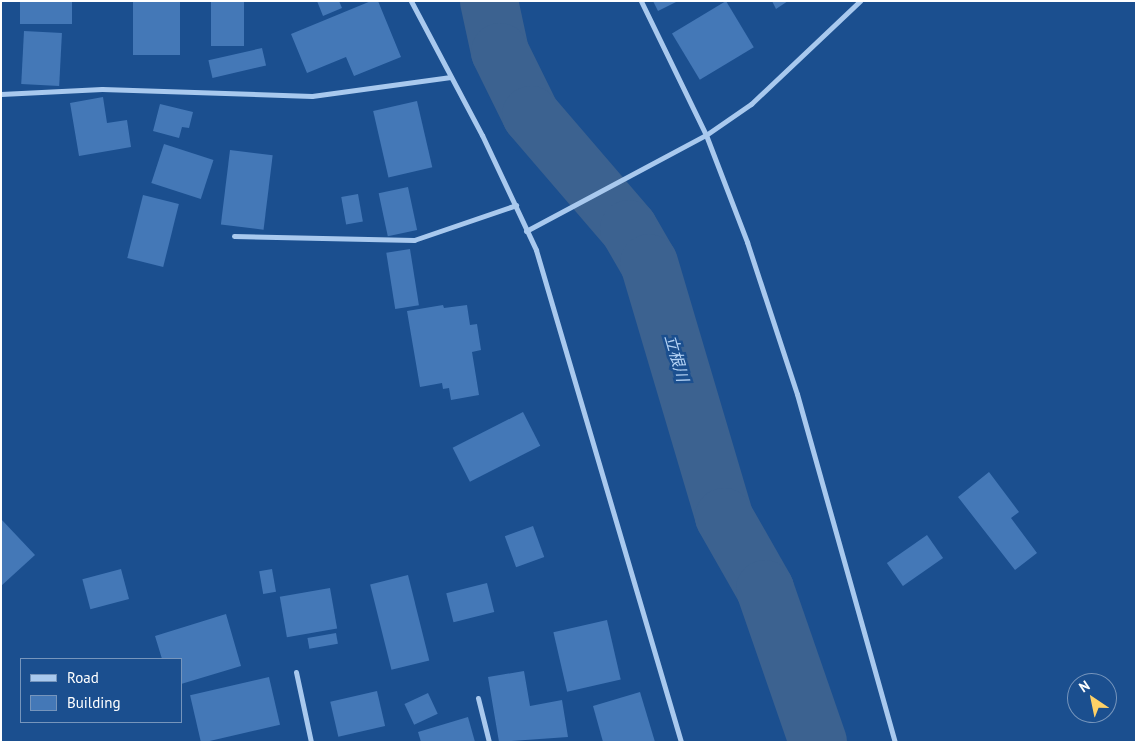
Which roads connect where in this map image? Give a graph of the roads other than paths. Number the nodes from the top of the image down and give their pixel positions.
1 (411, 1) edge
2 (641, 1) edge
3 (860, 1) edge
4 (451, 76) junction
5 (1, 94) edge
6 (706, 135) junction
7 (516, 206) junction
8 (526, 231) junction
9 (234, 236) dead end
10 (296, 672) dead end
11 (478, 698) dead end
12 (311, 742) edge
13 (489, 742) edge
14 (681, 742) edge
15 (895, 742) edge

1 - 4 street
2 - 6 street
3 - 6 street
4 - 5 street
4 - 7 street
6 - 8 street
6 - 15 street
7 - 8 street
7 - 9 street
8 - 14 street
10 - 12 street
11 - 13 street

